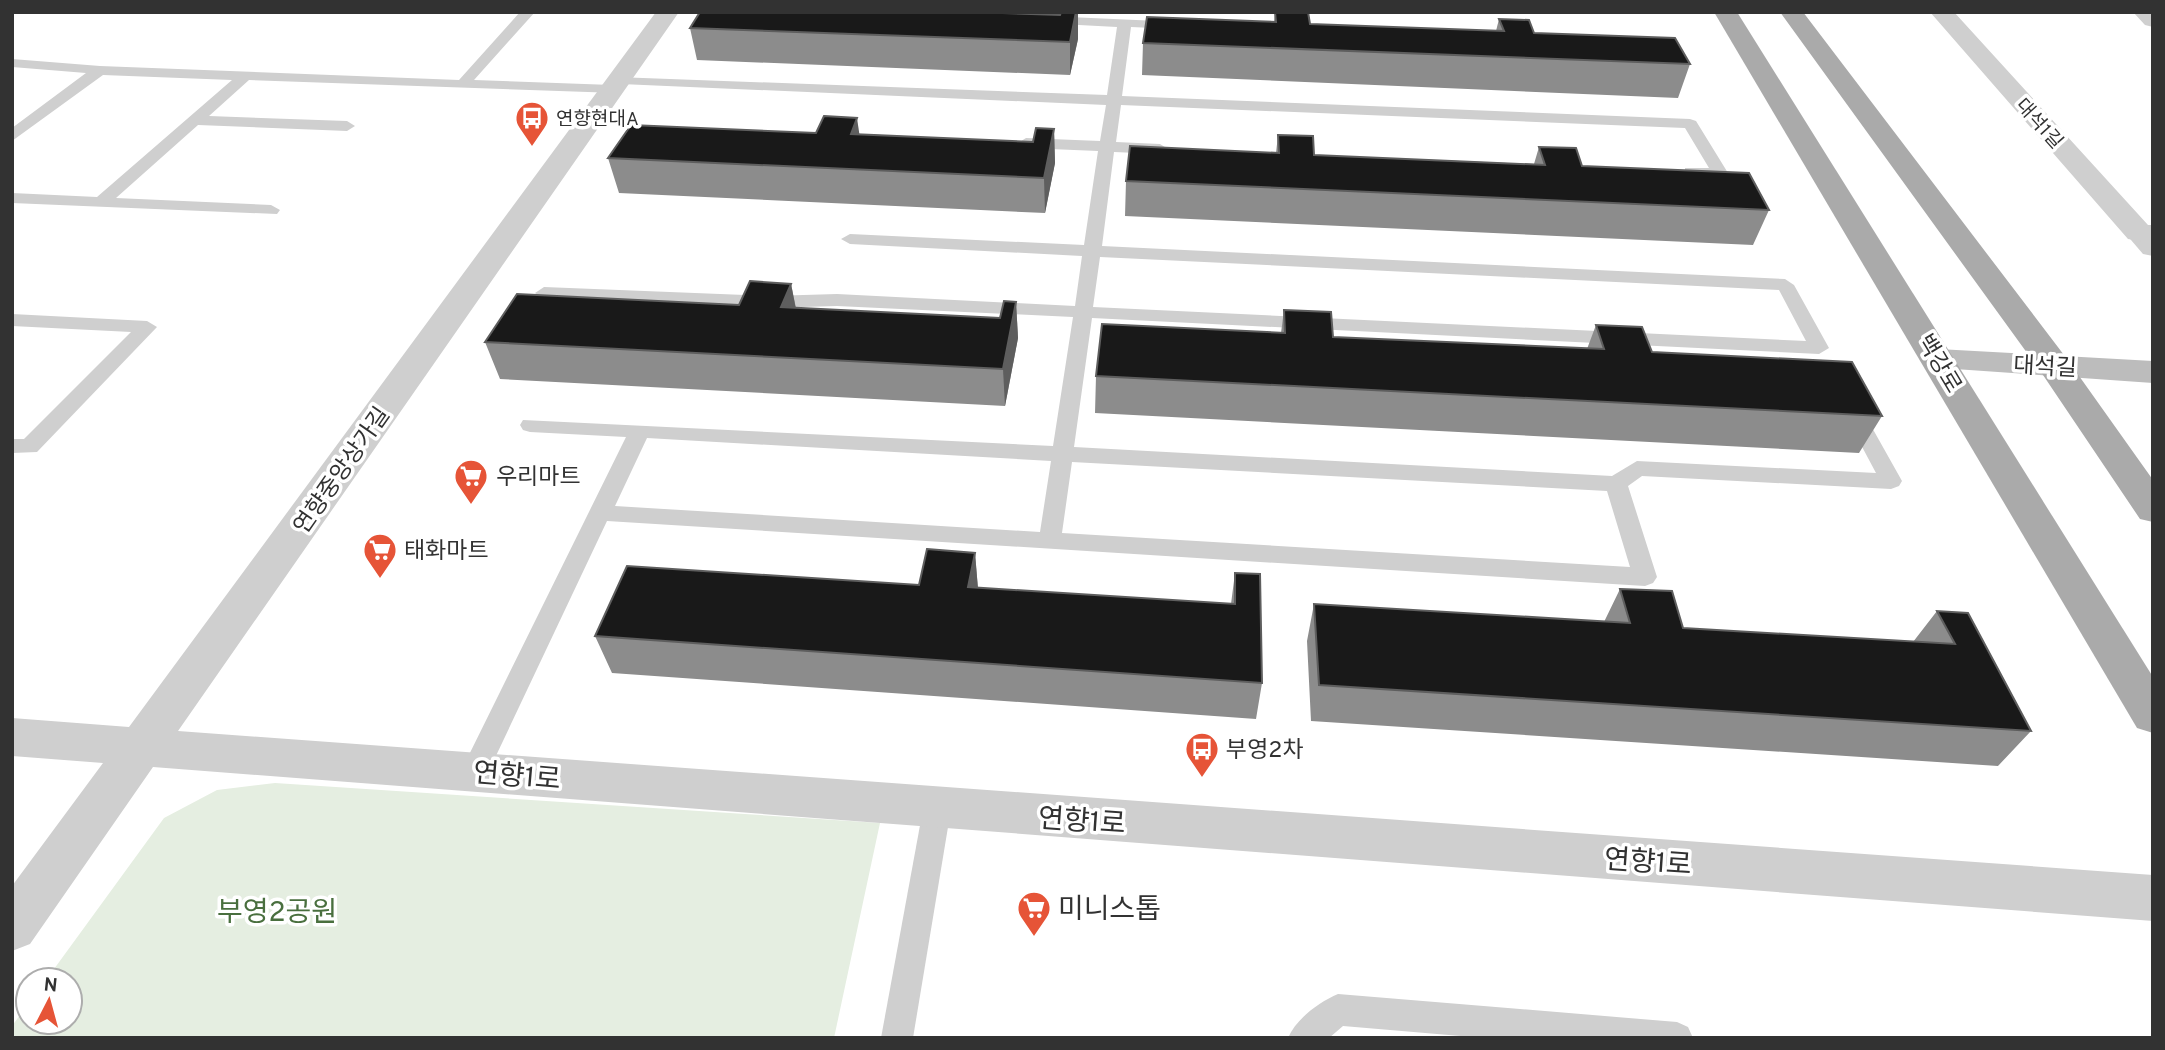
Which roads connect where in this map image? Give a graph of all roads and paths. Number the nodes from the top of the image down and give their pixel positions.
1 (528, 12) edge
2 (668, 12) edge
3 (1725, 12) edge
4 (1791, 12) edge
5 (1941, 12) edge
6 (2144, 12) edge
7 (1031, 20) edge
8 (2153, 20) edge
9 (1125, 23) junction
10 (1193, 26) edge
11 (12, 63) edge
12 (100, 71) junction
13 (244, 76) junction
14 (463, 85) junction
15 (617, 85) junction
16 (1112, 100) junction
17 (192, 120) junction
18 (347, 126) dead end
19 (12, 136) edge
20 (1010, 142) edge
21 (1105, 146) junction
22 (1175, 149) edge
23 (1678, 171) edge
24 (12, 198) edge
25 (101, 202) junction
26 (271, 210) dead end
27 (2148, 238) edge
28 (850, 239) dead end
29 (1090, 250) junction
30 (544, 293) edge
31 (1081, 312) junction
32 (12, 320) edge
33 (1819, 348) junction
34 (1938, 360) junction
35 (2055, 367) junction
36 (1832, 372) edge
37 (2153, 372) edge
38 (1845, 397) edge
39 (530, 425) dead end
40 (640, 431) junction
41 (12, 446) edge
42 (1061, 455) junction
43 (1616, 484) junction
44 (2153, 509) edge
45 (600, 513) junction
46 (1050, 540) junction
47 (2153, 715) edge
48 (12, 737) edge
49 (143, 747) junction
50 (475, 771) junction
51 (937, 809) junction
52 (2153, 898) edge
53 (12, 927) edge
54 (897, 1038) edge
55 (1304, 1038) edge
56 (1677, 1038) edge

1 - 14 lane
2 - 15 street, 연향중앙상가길
3 - 34 main road, 백강로
4 - 35 main road
5 - 27 street, 대석1길
6 - 8 street
7 - 9 lane
9 - 10 lane
9 - 16 lane
11 - 12 lane
12 - 13 lane
12 - 19 lane
13 - 14 lane
13 - 17 lane
14 - 15 lane
15 - 16 lane
15 - 49 street, 연향중앙상가길
16 - 21 lane
16 - 23 lane
17 - 18 lane
17 - 25 lane
20 - 21 lane
21 - 22 lane
21 - 29 lane
24 - 25 lane
25 - 26 lane
28 - 29 lane
29 - 31 lane
29 - 33 lane
30 - 31 lane
31 - 33 lane
31 - 42 lane
32 - 41 lane
33 - 36 lane
34 - 35 main road, 대석길
34 - 47 main road, 백강로
35 - 37 main road, 대석길
35 - 44 main road
38 - 43 lane
39 - 40 lane
40 - 42 lane
40 - 45 lane
42 - 43 lane
42 - 46 lane
43 - 46 lane
45 - 46 lane
45 - 50 lane
48 - 49 street, 연향1로
49 - 50 street, 연향1로
49 - 53 street, 연향중앙상가길
50 - 51 street, 연향1로
51 - 52 street, 연향1로
51 - 54 lane
55 - 56 lane

